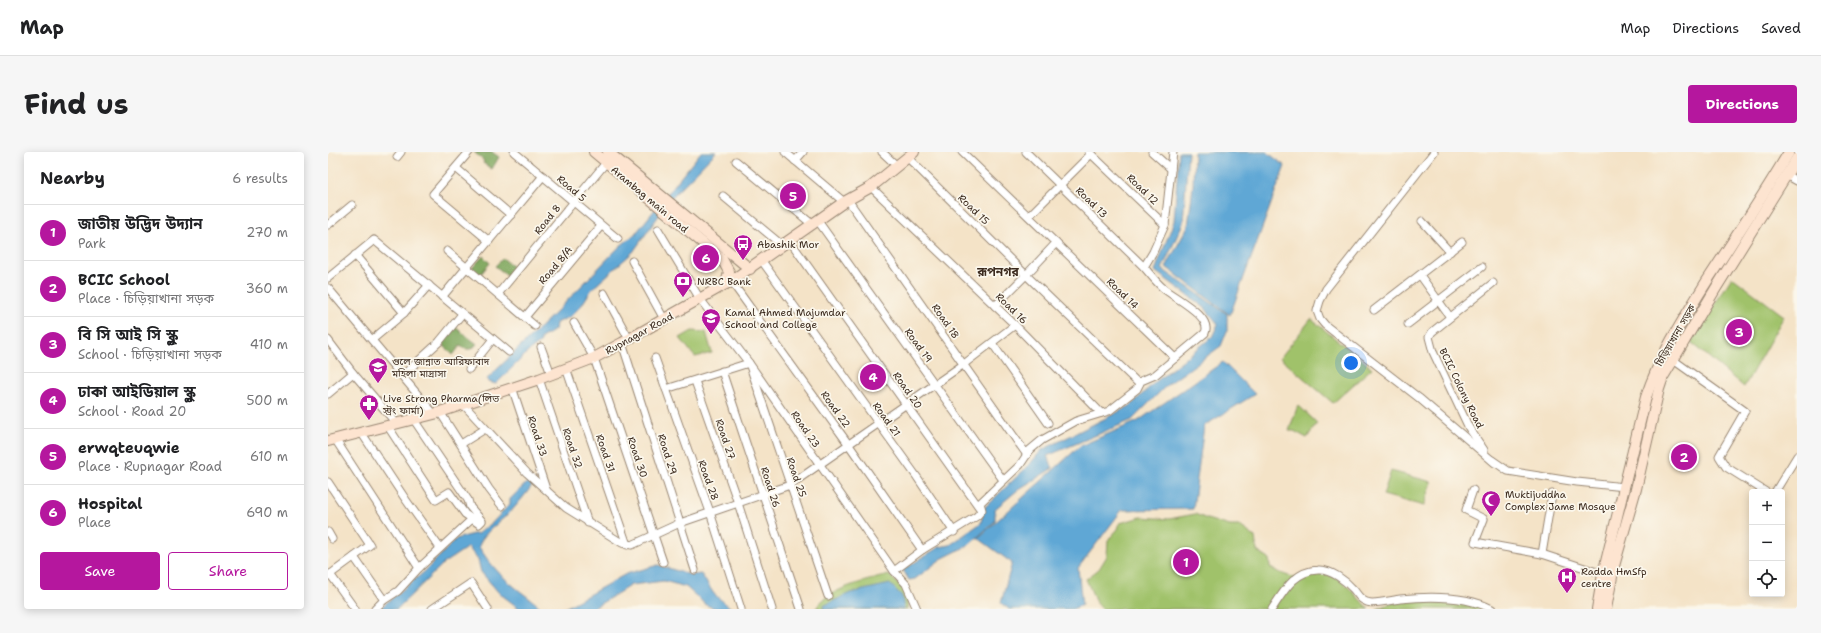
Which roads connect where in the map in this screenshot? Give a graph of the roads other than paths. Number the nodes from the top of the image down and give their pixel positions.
1 (469, 152) edge
2 (514, 152) edge
3 (594, 152) edge
4 (785, 152) edge
5 (803, 152) edge
6 (882, 152) edge
7 (962, 152) edge
8 (1026, 152) edge
9 (1152, 152) edge
10 (1173, 152) edge
11 (1434, 152) edge
12 (1789, 152) edge
13 (1090, 153) edge
14 (910, 155) edge
15 (609, 157) edge
16 (1797, 158) edge
17 (736, 160) dead end
18 (795, 161) junction
19 (897, 166) junction
20 (456, 168) junction
21 (1171, 169) junction
22 (1786, 175) junction
23 (543, 176) junction
24 (1797, 181) edge
25 (1060, 185) junction
26 (871, 187) junction
27 (723, 196) dead end
28 (846, 201) junction
29 (574, 203) junction
30 (352, 205) dead end
31 (668, 207) junction
32 (511, 215) junction
33 (1029, 216) junction
34 (1422, 221) dead end
35 (815, 223) junction
36 (328, 225) edge
37 (1165, 225) junction
38 (601, 226) junction
39 (658, 229) dead end
40 (618, 239) dead end
41 (489, 241) junction
42 (1462, 242) dead end
43 (1056, 243) junction
44 (786, 244) junction
45 (446, 251) dead end
46 (1450, 252) junction
47 (355, 255) junction
48 (632, 261) dead end
49 (762, 261) junction
50 (1144, 267) junction
51 (1482, 267) dead end
52 (467, 268) junction
53 (750, 269) junction
54 (1026, 275) junction
55 (1420, 275) junction
56 (328, 278) edge
57 (729, 283) junction
58 (1493, 283) dead end
59 (429, 285) junction
60 (328, 288) edge
61 (604, 293) dead end
62 (498, 294) junction
63 (442, 297) junction
64 (700, 299) junction
65 (1438, 302) junction
66 (995, 306) junction
67 (1374, 310) dead end
68 (404, 313) junction
69 (462, 314) junction
70 (524, 317) junction
71 (1450, 318) junction
72 (664, 319) junction
73 (574, 323) dead end
74 (1408, 324) dead end
75 (1016, 325) junction
76 (535, 326) dead end
77 (373, 339) junction
78 (493, 339) junction
79 (328, 340) edge
80 (626, 341) junction
81 (992, 343) junction
82 (541, 347) dead end
83 (509, 352) dead end
84 (1663, 353) junction
85 (594, 358) junction
86 (655, 358) dead end
87 (1175, 358) junction
88 (1672, 359) junction
89 (749, 363) junction
90 (964, 364) junction
91 (566, 368) junction
92 (469, 369) dead end
93 (722, 371) junction
94 (353, 373) junction
95 (551, 374) junction
96 (403, 375) junction
97 (539, 379) junction
98 (695, 381) junction
99 (934, 384) junction
100 (1139, 384) junction
101 (512, 387) junction
102 (666, 389) junction
103 (328, 394) edge
104 (463, 404) junction
105 (906, 405) junction
106 (437, 413) junction
107 (1101, 413) junction
108 (414, 420) junction
109 (1048, 423) dead end
110 (392, 424) junction
111 (879, 424) junction
112 (485, 429) junction
113 (360, 432) junction
114 (331, 440) edge
115 (461, 444) junction
116 (849, 445) junction
117 (1027, 454) junction
118 (1797, 456) edge
119 (1495, 463) junction
120 (819, 465) junction
121 (1003, 480) junction
122 (328, 482) edge
123 (790, 485) junction
124 (1625, 487) junction
125 (1636, 489) junction
126 (1761, 489) edge
127 (1777, 489) edge
128 (546, 490) junction
129 (1473, 490) dead end
130 (1552, 494) dead end
131 (763, 495) junction
132 (738, 504) junction
133 (502, 506) dead end
134 (982, 510) junction
135 (710, 512) junction
136 (472, 519) junction
137 (588, 523) junction
138 (680, 523) junction
139 (954, 532) junction
140 (654, 535) junction
141 (627, 545) junction
142 (440, 548) junction
143 (922, 550) junction
144 (1542, 554) junction
145 (354, 557) junction
146 (663, 562) dead end
147 (419, 568) junction
148 (695, 570) dead end
149 (894, 571) junction
150 (1603, 574) junction
151 (329, 575) edge
152 (828, 596) dead end
153 (384, 600) junction
154 (356, 609) edge
155 (375, 609) edge
156 (432, 609) edge
157 (488, 609) edge
158 (741, 609) edge
159 (772, 609) edge
160 (801, 609) edge
161 (918, 609) edge
162 (1272, 609) edge
163 (1492, 609) edge
164 (1597, 609) edge
165 (1606, 609) edge

1 - 20 street
2 - 23 street, Road 5
3 - 15 main road, Arambag main road
4 - 18 street, Road 18
5 - 18 street
6 - 19 street
7 - 33 street
8 - 25 street, Road 13
9 - 21 street
10 - 21 street
11 - 119 street
12 - 84 main road, চিড়িয়াখানা সড়ক
13 - 25 street
13 - 37 street, Road 12
14 - 19 main road, Rupnagar Road
14 - 54 street, Road 15
15 - 29 street, Road 8
15 - 31 main road, Arambag main road
16 - 22 main road, চিড়িয়াখানা সড়ক
17 - 35 street, Road 19
18 - 28 street, Road 18
19 - 26 main road, Rupnagar Road
20 - 32 street
20 - 41 street
21 - 37 street
22 - 24 street
22 - 88 main road, চিড়িয়াখানা সড়ক
23 - 29 street, Road 5
23 - 32 street
25 - 33 street
25 - 50 street, Road 13
26 - 28 main road, Rupnagar Road
26 - 66 street, Road 16
27 - 44 street
28 - 35 main road, Rupnagar Road
28 - 90 street, Road 18
29 - 38 street, Road 5
29 - 62 street, Road 8
30 - 36 street
31 - 53 main road, Arambag main road
31 - 57 main road, Arambag main road
32 - 41 street
33 - 43 street, Road 14
34 - 46 street
35 - 44 main road, Rupnagar Road
35 - 99 street, Road 19
37 - 50 street
38 - 40 street, Road 5
38 - 70 street, Road 8/A
39 - 64 street, Road 23
41 - 52 street
42 - 46 street
43 - 54 street
43 - 87 street, Road 14
44 - 49 main road, Rupnagar Road
44 - 105 street, Road 20
45 - 52 street
46 - 55 street
47 - 56 street
47 - 59 street
47 - 68 street
48 - 72 street
49 - 53 main road, Rupnagar Road
49 - 111 street, Road 21
50 - 87 street, Road 13
51 - 65 street
52 - 62 street
52 - 63 street
53 - 57 main road, Rupnagar Road
54 - 66 street
54 - 100 street, Road 15
55 - 65 street
55 - 67 street
57 - 64 main road, Rupnagar Road
57 - 116 street, Road 22
58 - 71 street, BCIC Colony Road
59 - 63 street
59 - 68 street
60 - 77 street
61 - 80 street, Road 29
62 - 70 street
63 - 69 street
64 - 72 main road, Rupnagar Road
64 - 89 street, Road 23
65 - 71 street
65 - 74 street
66 - 75 street, Road 16
68 - 77 street
69 - 78 street
69 - 96 street
70 - 76 street
71 - 119 street, BCIC Colony Road
72 - 80 main road, Rupnagar Road
73 - 85 street, Road 30
75 - 81 street
75 - 107 street, Road 16
77 - 96 street
78 - 83 street
78 - 92 street
79 - 94 street
80 - 85 main road, Rupnagar Road
80 - 138 street, Road 29
81 - 90 street
81 - 109 street
82 - 95 street
84 - 88 main road
84 - 124 main road, চিড়িয়াখানা সড়ক
85 - 91 main road, Rupnagar Road
85 - 140 street, Road 30
86 - 102 street, Road 28
87 - 100 street
88 - 125 main road, চিড়িয়াখানা সড়ক
88 - 126 street
89 - 93 street
89 - 120 street, Road 23
89 - 123 street, Road 25
90 - 99 street
90 - 117 street, Road 18
91 - 95 main road, Rupnagar Road
91 - 141 street, Road 31
93 - 98 street
93 - 131 street, Road 26
94 - 103 street
94 - 110 street
95 - 97 main road, Rupnagar Road
96 - 106 street
97 - 101 main road, Rupnagar Road
97 - 137 street, Road 32
98 - 102 street
98 - 132 street, Road 27
99 - 105 street
99 - 121 street, Road 19
100 - 107 street
101 - 104 main road, Rupnagar Road
101 - 128 street, Road 33
102 - 135 street, Road 28
104 - 106 main road, Rupnagar Road
104 - 112 street
105 - 111 street
105 - 134 street, Road 20
106 - 108 main road, Rupnagar Road
106 - 115 street
107 - 117 street
108 - 110 main road, Rupnagar Road
108 - 136 street
110 - 113 main road, Rupnagar Road
110 - 136 street
111 - 116 street
111 - 139 street, Road 21
112 - 115 street
112 - 128 street
113 - 114 main road, Rupnagar Road
113 - 142 street
114 - 147 street
115 - 133 street
116 - 120 street
116 - 143 street, Road 22
117 - 121 street
118 - 127 street
119 - 124 street, BCIC Colony Road
120 - 123 street
120 - 149 street, Road 23
121 - 134 street
122 - 145 street
123 - 131 street
123 - 152 street, Road 25
124 - 125 main road
124 - 150 main road, চিড়িয়াখানা সড়ক
125 - 165 main road, চিড়িয়াখানা সড়ক
128 - 137 street
129 - 144 street
130 - 144 street
131 - 132 street
131 - 160 street, Road 26
132 - 135 street
132 - 159 street, Road 27
134 - 139 street
135 - 138 street
135 - 158 street, Road 28
136 - 142 street
137 - 141 street
138 - 140 street
138 - 148 street, Road 29
139 - 143 street
140 - 141 street
140 - 146 street, Road 30
142 - 147 street
143 - 149 street
144 - 150 street
145 - 151 street
145 - 153 street
147 - 153 street
149 - 161 street, Road 23
150 - 164 main road, চিড়িয়াখানা সড়ক
151 - 154 street
153 - 155 street
156 - 157 street
162 - 163 street

